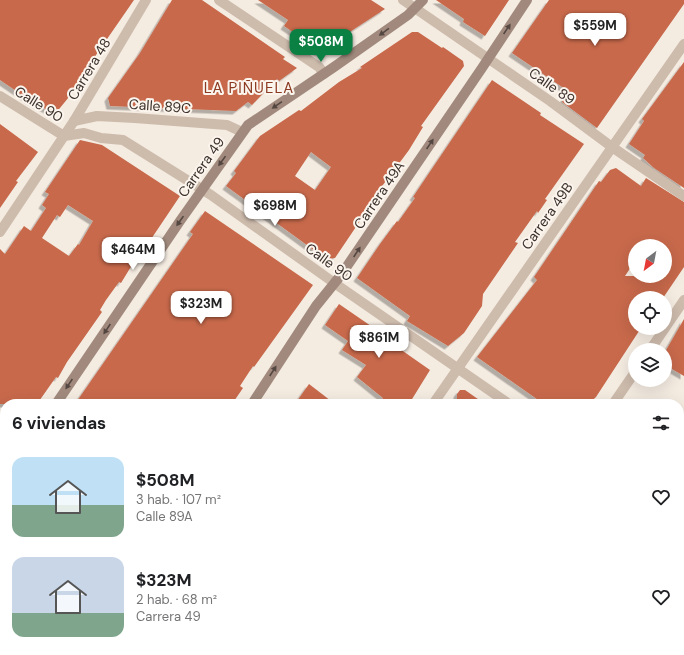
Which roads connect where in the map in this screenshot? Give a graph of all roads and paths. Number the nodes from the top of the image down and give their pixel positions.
1 (146, 0) edge
2 (219, 0) edge
3 (403, 0) edge
4 (423, 0) edge
5 (527, 0) edge
6 (415, 8) junction
7 (684, 44) edge
8 (488, 59) junction
9 (324, 74) junction
10 (0, 96) edge
11 (74, 121) junction
12 (242, 132) junction
13 (64, 136) junction
14 (612, 147) junction
15 (202, 190) junction
16 (684, 196) edge
17 (0, 232) edge
18 (334, 284) junction
19 (684, 300) edge
20 (655, 343) edge
21 (459, 369) junction
22 (628, 382) edge
23 (59, 399) edge
24 (255, 399) edge
25 (440, 399) edge
26 (502, 399) edge
27 (616, 399) edge

1 - 11 street, Carrera 48
2 - 9 street
3 - 6 street, Calle 89
4 - 6 street, Carrera 49
8 -> 5 street, Carrera 49A
6 - 8 street, Calle 89
6 -> 9 street, Carrera 49
7 - 14 street, Carrera 49B
8 - 14 street, Calle 89
18 -> 8 street, Carrera 49A
9 -> 12 street, Carrera 49
10 - 13 street, Calle 90
11 - 12 street, Calle 89C
11 - 13 street, Carrera 48
12 -> 15 street, Carrera 49
13 - 15 street, Calle 90
13 - 17 street, Carrera 48
14 - 16 street, Calle 89
14 - 21 street, Carrera 49B
15 - 18 street, Calle 90
15 -> 23 street, Carrera 49
18 - 21 street, Calle 90
24 -> 18 street, Carrera 49A
19 - 20 street
21 - 25 street, Carrera 49B
21 - 26 street, Calle 90
22 - 27 street

